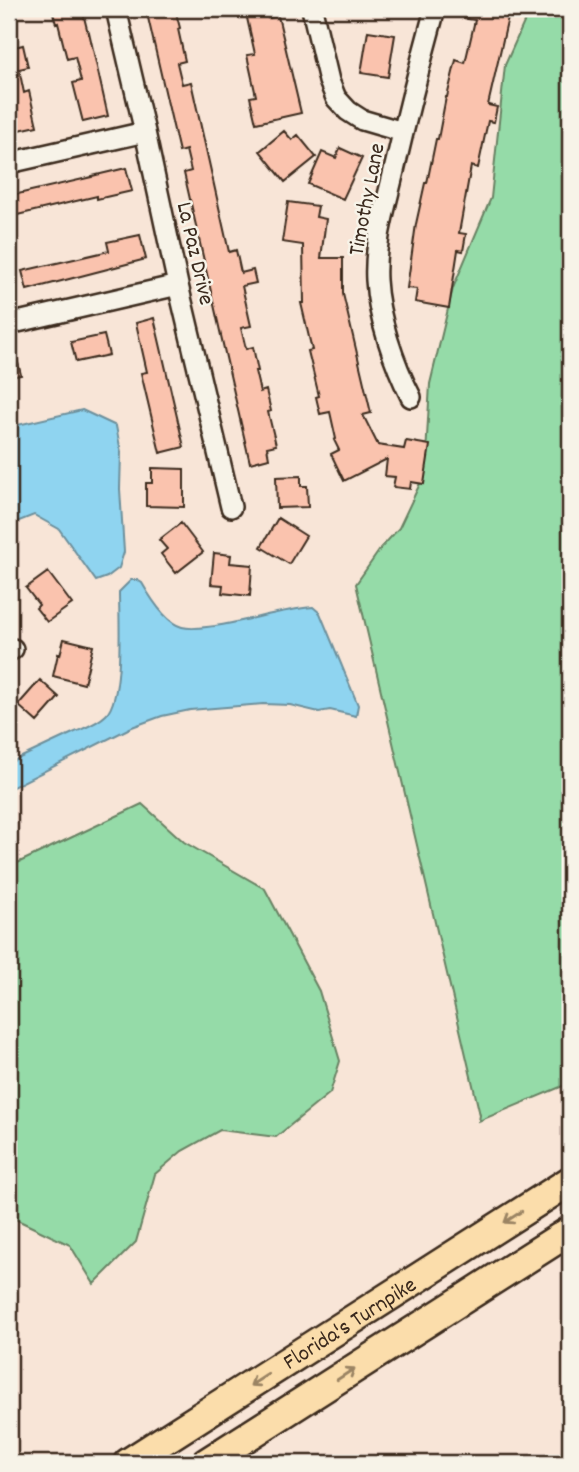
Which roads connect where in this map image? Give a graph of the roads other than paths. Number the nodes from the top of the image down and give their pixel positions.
1 (116, 9) edge
2 (312, 9) edge
3 (435, 9) edge
4 (145, 132) junction
5 (403, 132) junction
6 (9, 163) edge
7 (178, 285) junction
8 (9, 324) edge
9 (411, 397) dead end
10 (232, 507) dead end
11 (570, 1181) edge
12 (570, 1231) edge
13 (128, 1463) edge
14 (206, 1463) edge

1 - 4 street, La Paz Drive
2 - 5 street
3 - 5 street, Timothy Lane
4 - 6 street
4 - 7 street, La Paz Drive
5 - 9 street, Timothy Lane
7 - 8 street
7 - 10 street, La Paz Drive
11 -> 13 highway, Florida's Turnpike
14 -> 12 highway, Florida's Turnpike

